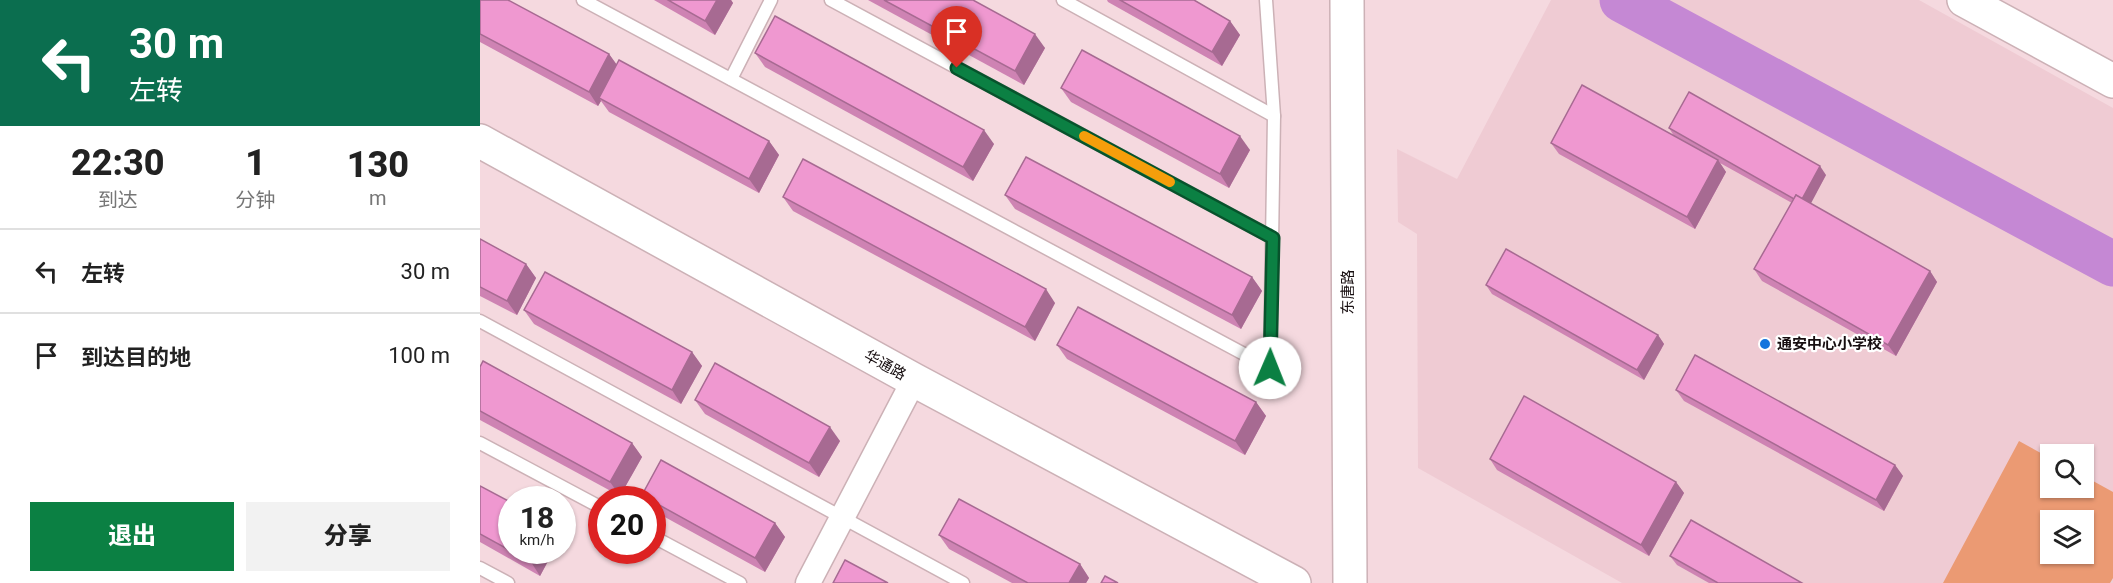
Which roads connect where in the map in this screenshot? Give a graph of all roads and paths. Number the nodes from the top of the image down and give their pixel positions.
1 (583, 0) edge
2 (771, 0) edge
3 (831, 0) edge
4 (1064, 0) edge
5 (1266, 0) edge
6 (1347, 0) edge
7 (1964, 0) edge
8 (730, 79) junction
9 (2113, 81) edge
10 (1274, 116) junction
11 (480, 141) edge
12 (1273, 238) junction
13 (480, 321) edge
14 (914, 380) junction
15 (480, 443) edge
16 (588, 501) edge
17 (842, 518) junction
18 (666, 543) edge
19 (480, 568) edge
20 (508, 583) edge
21 (740, 583) edge
22 (808, 583) edge
23 (963, 583) edge
24 (1294, 583) edge
25 (1350, 583) edge

1 - 8 lane
2 - 8 lane
3 - 12 lane
4 - 10 lane
5 - 10 lane
6 - 25 street, 东唐路
7 - 9 street
8 - 12 lane
10 - 12 lane
11 - 14 street, 华通路
13 - 17 lane
14 - 17 street
14 - 24 street, 华通路
15 - 16 lane
17 - 22 street
17 - 23 lane
18 - 21 lane
19 - 20 lane

